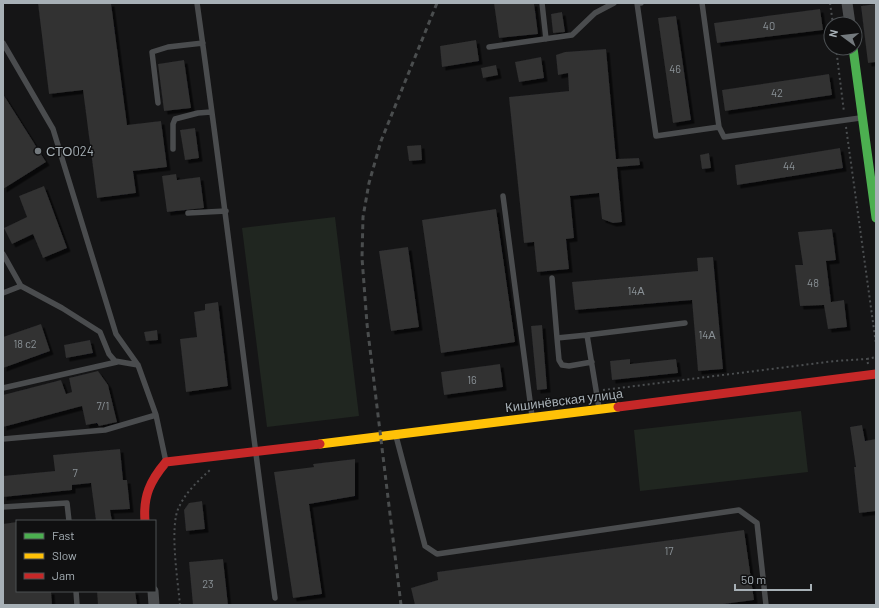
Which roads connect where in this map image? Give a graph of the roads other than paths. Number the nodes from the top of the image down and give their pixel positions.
1 (197, 3) edge
2 (542, 3) edge
3 (614, 3) edge
4 (637, 3) edge
5 (641, 3) edge
6 (702, 3) edge
7 (847, 3) edge
8 (849, 16) edge
9 (546, 39) junction
10 (3, 43) edge
11 (202, 43) junction
12 (489, 47) dead end
13 (854, 56) edge
14 (158, 103) dead end
15 (211, 112) junction
16 (863, 118) junction
17 (719, 127) junction
18 (173, 149) dead end
19 (503, 196) dead end
20 (226, 211) junction
21 (188, 213) dead end
22 (876, 218) edge
23 (3, 254) edge
24 (552, 278) dead end
25 (21, 286) junction
26 (3, 293) edge
27 (685, 323) dead end
28 (587, 335) junction
29 (557, 338) junction
30 (115, 361) junction
31 (592, 362) junction
32 (138, 365) junction
33 (876, 374) edge
34 (3, 388) edge
35 (599, 408) junction
36 (156, 415) junction
37 (532, 416) junction
38 (396, 435) junction
39 (3, 439) edge
40 (255, 451) junction
41 (166, 462) junction
42 (3, 507) edge
43 (69, 520) edge
44 (145, 520) edge
45 (76, 592) edge
46 (153, 592) edge
47 (275, 598) dead end
48 (77, 605) edge
49 (154, 605) edge
50 (766, 605) edge

1 - 11 lane
2 - 9 lane
3 - 9 lane
4 - 5 lane
4 - 17 lane
6 - 17 lane
7 - 8 street
9 - 12 lane
10 - 32 lane
11 - 14 lane
11 - 15 lane
13 - 16 street
15 - 18 lane
15 - 20 lane
16 - 17 lane
16 - 22 street
19 - 37 lane
20 - 21 lane
20 - 40 lane
23 - 25 lane
24 - 29 lane
25 - 26 lane
25 - 30 lane
27 - 28 lane
28 - 29 lane
28 - 31 lane
29 - 31 lane
30 - 32 lane
30 - 34 lane
31 - 35 lane
32 - 36 lane
33 - 35 street, Кишинёвская улица
35 - 37 street, Кишинёвская улица
36 - 39 lane
36 - 41 lane
37 - 38 street, Кишинёвская улица
38 - 40 street, Кишинёвская улица
38 - 50 lane
40 - 41 street, Кишинёвская улица
40 - 47 lane
41 - 44 street
42 - 43 lane
45 - 48 lane
46 - 49 street

